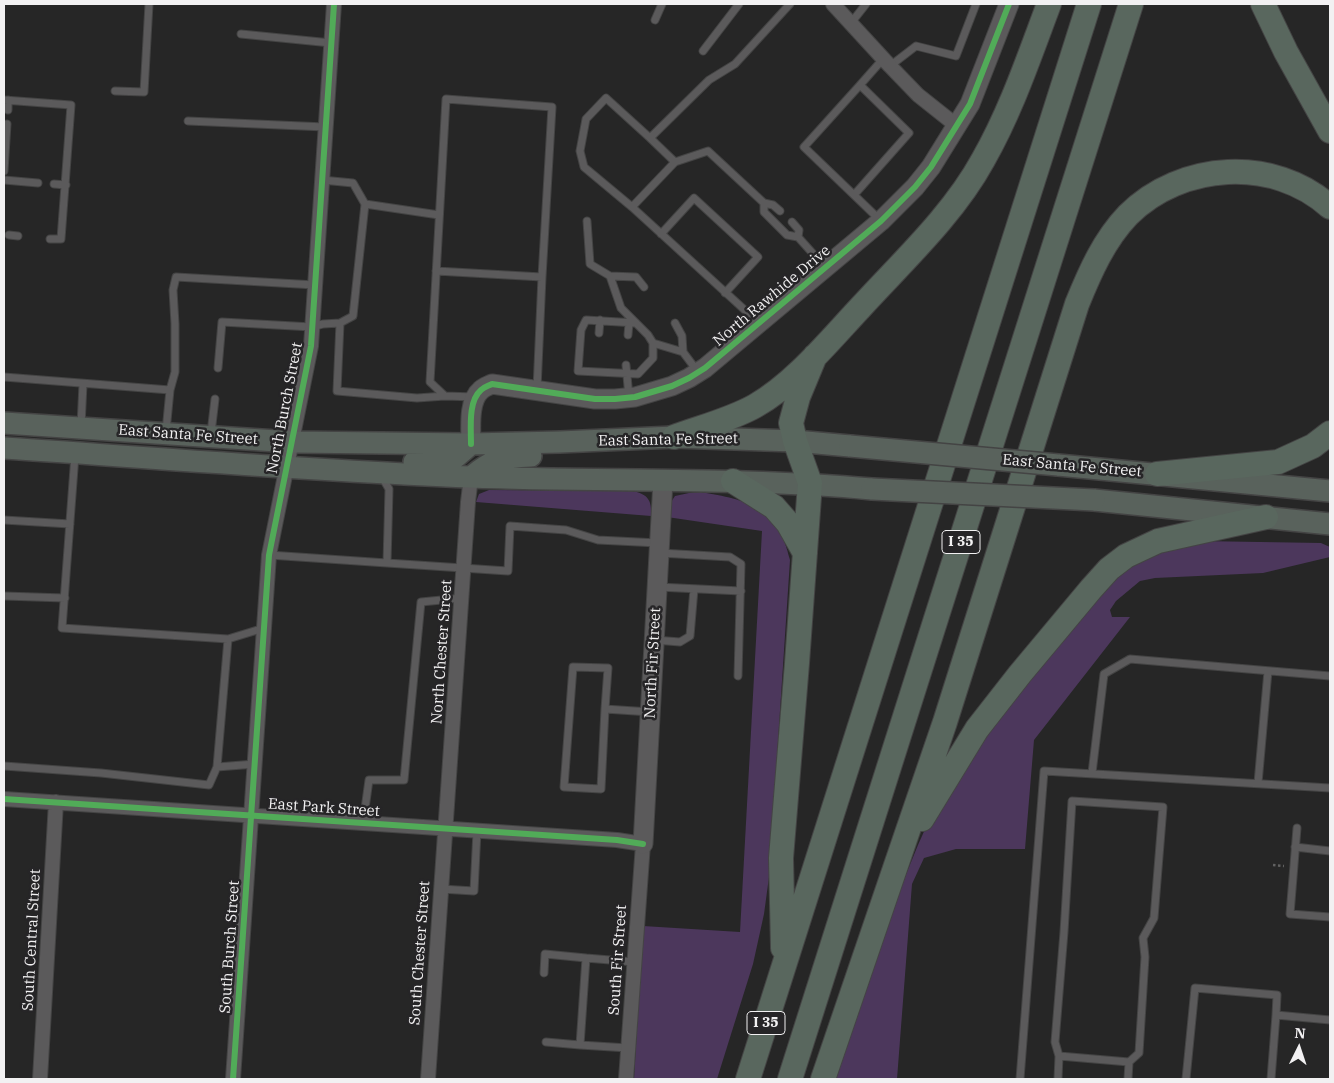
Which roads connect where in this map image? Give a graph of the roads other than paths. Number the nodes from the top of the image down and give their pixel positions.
1 (150, 4) edge
2 (334, 4) edge
3 (662, 4) edge
4 (739, 4) edge
5 (790, 4) edge
6 (833, 4) edge
7 (866, 4) edge
8 (976, 4) edge
9 (1009, 4) edge
10 (1049, 4) edge
11 (1089, 4) edge
12 (1131, 4) edge
13 (1263, 4) edge
14 (655, 20) dead end
15 (851, 23) junction
16 (241, 34) dead end
17 (331, 43) junction
18 (703, 52) dead end
19 (886, 63) junction
20 (860, 85) junction
21 (115, 91) dead end
22 (6, 100) edge
23 (8, 110) dead end
24 (188, 121) dead end
25 (7, 124) dead end
26 (957, 126) junction
27 (325, 127) junction
28 (1330, 131) edge
29 (650, 138) junction
30 (675, 162) junction
31 (4, 171) edge
32 (4, 180) edge
33 (322, 180) junction
34 (38, 182) dead end
35 (54, 184) dead end
36 (66, 184) junction
37 (854, 195) junction
38 (764, 203) junction
39 (366, 204) junction
40 (632, 207) junction
41 (1330, 207) edge
42 (780, 211) dead end
43 (439, 215) junction
44 (588, 220) dead end
45 (792, 222) dead end
46 (881, 222) junction
47 (661, 234) junction
48 (9, 235) dead end
49 (18, 236) dead end
50 (798, 237) junction
51 (50, 239) dead end
52 (825, 267) junction
53 (436, 271) junction
54 (610, 276) junction
55 (542, 277) junction
56 (315, 285) junction
57 (644, 287) dead end
58 (725, 293) junction
59 (600, 320) junction
60 (340, 323) junction
61 (632, 323) junction
62 (674, 323) dead end
63 (759, 323) junction
64 (312, 327) junction
65 (599, 333) dead end
66 (628, 335) dead end
67 (653, 343) junction
68 (683, 352) junction
69 (815, 356) junction
70 (597, 363) dead end
71 (626, 365) dead end
72 (218, 368) dead end
73 (596, 372) junction
74 (698, 372) junction
75 (626, 373) junction
76 (4, 378) edge
77 (83, 384) junction
78 (170, 390) junction
79 (537, 390) junction
80 (445, 396) junction
81 (475, 397) junction
82 (629, 398) junction
83 (215, 399) dead end
84 (4, 422) edge
85 (80, 428) junction
86 (1330, 433) edge
87 (166, 434) junction
88 (211, 436) junction
89 (674, 437) junction
90 (795, 441) junction
91 (292, 442) junction
92 (560, 442) junction
93 (471, 444) junction
94 (4, 448) edge
95 (75, 452) junction
96 (287, 467) junction
97 (380, 472) junction
98 (1157, 474) junction
99 (471, 477) junction
100 (664, 481) junction
101 (733, 481) junction
102 (810, 483) junction
103 (1330, 491) edge
104 (1266, 517) junction
105 (4, 520) edge
106 (70, 524) junction
107 (1330, 524) edge
108 (660, 548) junction
109 (805, 553) junction
110 (269, 555) junction
111 (387, 563) junction
112 (464, 569) junction
113 (658, 587) junction
114 (694, 589) junction
115 (741, 591) junction
116 (4, 596) edge
117 (64, 598) junction
118 (462, 598) junction
119 (264, 628) junction
120 (228, 639) junction
121 (655, 640) junction
122 (1268, 671) junction
123 (738, 676) dead end
124 (1330, 676) edge
125 (606, 709) junction
126 (651, 712) junction
127 (254, 764) junction
128 (4, 766) edge
129 (217, 767) junction
130 (1092, 773) junction
131 (1258, 783) junction
132 (1330, 788) edge
133 (4, 799) edge
134 (56, 802) junction
135 (251, 816) junction
136 (363, 823) junction
137 (1297, 828) dead end
138 (446, 829) junction
139 (477, 831) junction
140 (643, 844) junction
141 (903, 845) junction
142 (1296, 847) junction
143 (1330, 851) edge
144 (441, 889) junction
145 (1330, 917) edge
146 (586, 958) junction
147 (634, 962) junction
148 (784, 966) junction
149 (544, 973) dead end
150 (1276, 1015) junction
151 (1330, 1020) edge
152 (546, 1042) dead end
153 (580, 1044) junction
154 (628, 1048) junction
155 (1059, 1056) junction
156 (1129, 1062) junction
157 (40, 1079) edge
158 (233, 1079) edge
159 (428, 1079) edge
160 (626, 1079) edge
161 (748, 1079) edge
162 (790, 1079) edge
163 (823, 1079) edge
164 (1020, 1079) edge
165 (1058, 1079) edge
166 (1128, 1079) edge
167 (1186, 1079) edge
168 (1271, 1079) edge

1 - 21 lane
2 - 17 street, North Burch Street
3 - 14 lane
4 - 18 lane
5 - 29 lane
6 - 15 street
7 - 15 lane
8 - 19 lane
9 - 26 street, North Rawhide Drive
10 - 69 highway
11 - 148 highway, I 35
12 - 162 highway, I 35
13 - 28 highway
15 - 19 street
16 - 17 lane
17 - 27 street, North Burch Street
19 - 20 lane
19 - 26 street
20 - 37 lane
20 - 37 lane
22 - 23 lane
22 - 36 lane
24 - 27 lane
25 - 31 lane
26 - 46 street, North Rawhide Drive
27 - 33 street, North Burch Street
29 - 30 lane
29 - 40 lane
30 - 38 lane
30 - 40 lane
32 - 34 lane
33 - 39 lane
33 - 56 street, North Burch Street
35 - 36 lane
36 - 51 lane
37 - 46 lane
38 - 42 lane
38 - 50 lane
39 - 43 lane
39 - 60 lane
40 - 47 lane
41 - 141 highway
43 - 53 lane
43 - 55 lane
44 - 54 lane
45 - 50 lane
46 - 52 street, North Rawhide Drive
47 - 58 lane
47 - 58 lane
48 - 49 lane
50 - 52 lane
52 - 63 street, North Rawhide Drive
53 - 55 lane
53 - 80 lane
54 - 57 lane
54 - 61 lane
55 - 79 lane
56 - 64 street, North Burch Street
56 - 78 lane
58 - 63 lane
59 - 61 lane
59 - 65 lane
59 - 73 lane
60 - 64 lane
60 - 80 lane
61 - 66 lane
61 - 67 lane
62 - 68 lane
63 - 74 street, North Rawhide Drive
64 - 72 lane
64 - 91 street, North Burch Street
67 - 68 lane
67 - 75 lane
68 - 74 lane
69 - 89 highway
69 - 90 highway
70 - 73 lane
71 - 75 lane
73 - 75 lane
74 - 82 street, North Rawhide Drive
75 - 82 lane
76 - 77 lane
77 - 78 lane
77 - 85 lane
78 - 87 lane
79 - 81 street, North Rawhide Drive
79 - 82 street, North Rawhide Drive
80 - 81 lane
81 - 93 street
83 - 88 lane
84 - 85 main road, East Santa Fe Street
85 - 87 main road, East Santa Fe Street
86 - 98 highway
87 - 88 main road, East Santa Fe Street
88 - 91 main road, East Santa Fe Street
89 - 90 main road, East Santa Fe Street
89 - 92 main road, East Santa Fe Street
90 - 98 main road, East Santa Fe Street, bridge
90 - 102 highway
91 - 93 main road, East Santa Fe Street
91 - 96 street, North Burch Street
92 - 93 main road, East Santa Fe Street
92 - 99 main road
93 - 97 main road
94 - 95 main road, East Santa Fe Street
95 - 96 main road, East Santa Fe Street
95 - 106 lane
96 - 97 main road, East Santa Fe Street
96 - 110 street, North Burch Street
97 - 99 main road, East Santa Fe Street
97 - 111 lane
98 - 103 main road, East Santa Fe Street
99 - 100 main road, East Santa Fe Street
99 - 112 street, North Chester Street
100 - 101 main road, East Santa Fe Street
100 - 108 street, North Fir Street
101 - 102 main road, East Santa Fe Street
101 - 109 highway
102 - 104 main road, East Santa Fe Street, bridge
102 - 109 highway
104 - 107 main road, East Santa Fe Street
104 - 141 highway
105 - 106 lane
106 - 117 lane
108 - 112 lane
108 - 113 street, North Fir Street
108 - 115 lane
109 - 148 highway
110 - 111 lane
110 - 119 street, North Burch Street
111 - 112 lane
112 - 118 street, North Chester Street
113 - 114 lane
113 - 121 street, North Fir Street
114 - 115 lane
114 - 121 lane
115 - 123 lane
116 - 117 lane
117 - 120 lane
118 - 136 lane
118 - 138 street, North Chester Street
119 - 120 lane
119 - 127 street, North Burch Street
120 - 129 lane
121 - 126 street, North Fir Street
122 - 124 lane
122 - 130 lane
122 - 131 lane
125 - 125 lane
125 - 126 lane
126 - 140 street, North Fir Street
127 - 129 lane
127 - 135 street, North Burch Street
128 - 129 lane
130 - 131 lane
130 - 164 lane
131 - 132 lane
133 - 134 street, East Park Street
134 - 135 street, East Park Street
134 - 157 street, South Central Street
135 - 136 street, East Park Street
135 - 158 street, South Burch Street
136 - 138 street, East Park Street
137 - 142 lane
138 - 139 street, East Park Street
138 - 144 street, South Chester Street
139 - 140 street, East Park Street
139 - 144 lane
140 - 147 street, South Fir Street
141 - 163 highway
142 - 143 lane
142 - 145 lane
144 - 159 street, South Chester Street
146 - 147 lane
146 - 149 lane
146 - 153 lane
147 - 154 street, South Fir Street
148 - 161 highway, I 35
150 - 151 lane
150 - 167 lane
150 - 168 lane
152 - 153 lane
153 - 154 lane
154 - 160 street, South Fir Street
155 - 156 lane
155 - 156 lane
155 - 165 lane
156 - 166 lane

